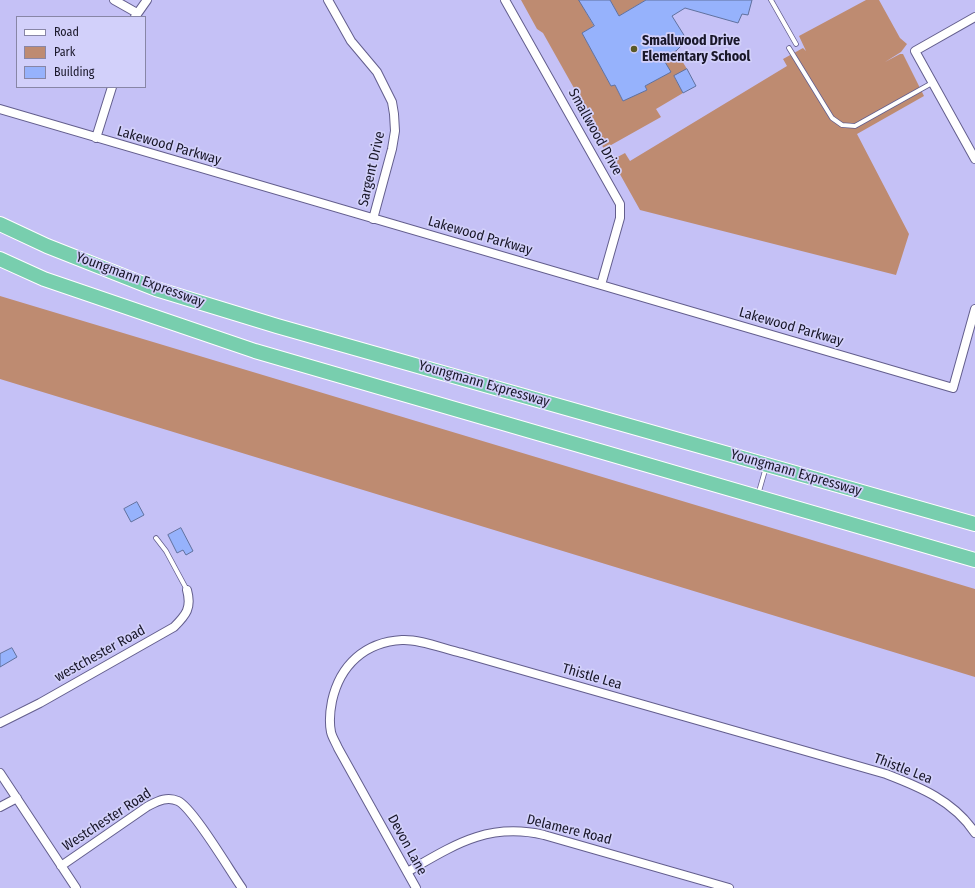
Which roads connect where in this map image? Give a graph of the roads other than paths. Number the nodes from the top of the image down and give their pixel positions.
1 (114, 0) edge
2 (147, 0) edge
3 (328, 0) edge
4 (505, 0) edge
5 (772, 0) edge
6 (136, 15) edge
7 (975, 17) edge
8 (796, 44) dead end
9 (789, 48) dead end
10 (932, 83) junction
11 (112, 88) edge
12 (0, 109) edge
13 (96, 138) junction
14 (975, 159) edge
15 (373, 219) junction
16 (0, 224) edge
17 (0, 259) edge
18 (601, 285) junction
19 (975, 309) edge
20 (767, 465) junction
21 (757, 497) junction
22 (975, 524) edge
23 (156, 538) dead end
24 (975, 560) edge
25 (187, 590) joint
26 (0, 723) edge
27 (0, 773) edge
28 (17, 798) junction
29 (0, 807) edge
30 (375, 815) joint
31 (975, 833) edge
32 (62, 866) junction
33 (407, 872) junction
34 (76, 888) edge
35 (242, 888) edge
36 (416, 888) edge
37 (729, 888) edge

1 - 6 street
2 - 6 street
3 - 15 street, Sargent Drive
4 - 18 street, Smallwood Drive
5 - 8 lane
7 - 10 street
9 - 10 lane
10 - 14 street
11 - 13 street
12 - 13 street, Lakewood Parkway
13 - 15 street, Lakewood Parkway
15 - 18 street, Lakewood Parkway
16 - 20 highway, Youngmann Expressway
17 - 21 highway, Youngmann Expressway
18 - 19 street, Lakewood Parkway
20 - 21 lane
20 - 22 highway, Youngmann Expressway
21 - 24 highway, Youngmann Expressway
23 - 25 lane
25 - 26 street, westchester Road
27 - 28 street
28 - 29 street
28 - 32 street
30 - 31 street, Thistle Lea
30 - 33 street, Devon Lane
32 - 34 street
32 - 35 street, Westchester Road
33 - 36 street, Devon Lane
33 - 37 street, Delamere Road

